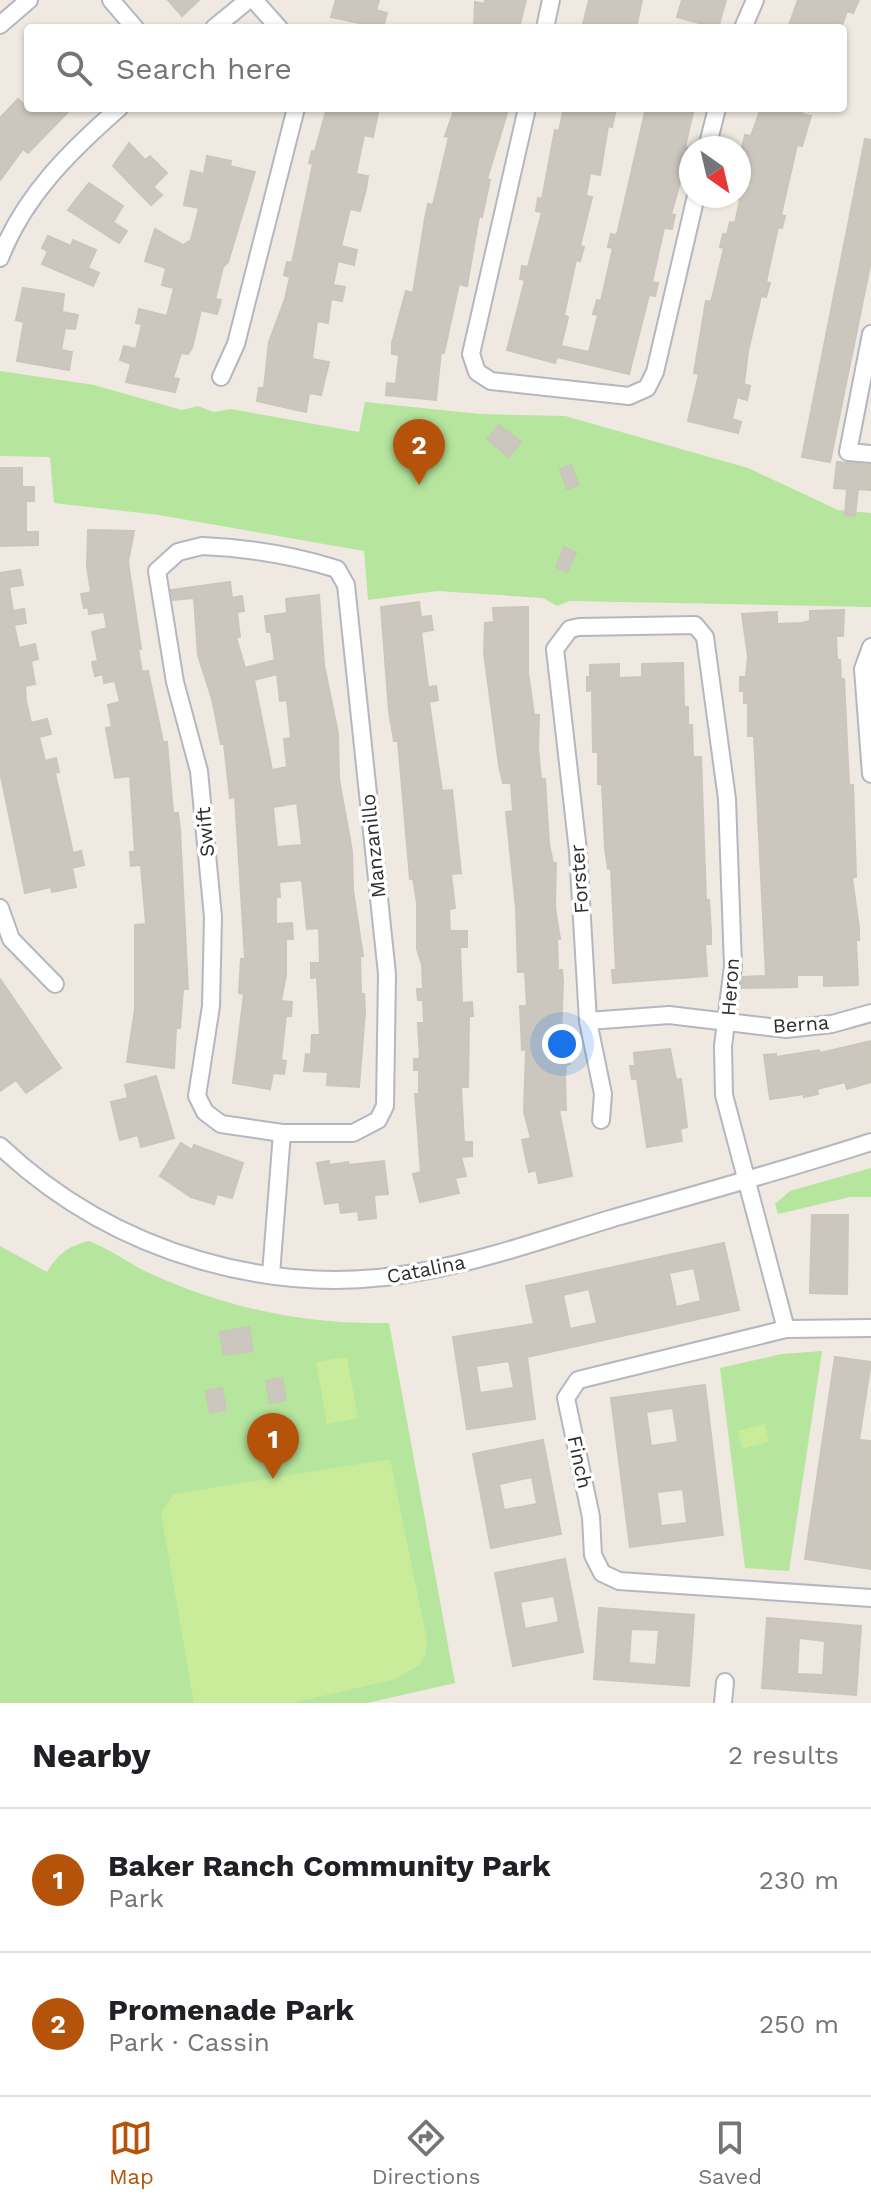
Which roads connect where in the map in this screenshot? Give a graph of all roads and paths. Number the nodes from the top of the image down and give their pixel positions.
1 (29, 0) edge
2 (111, 0) edge
3 (251, 0) edge
4 (551, 0) edge
5 (755, 0) edge
6 (132, 24) edge
7 (219, 24) edge
8 (275, 24) edge
9 (546, 24) edge
10 (745, 24) edge
11 (0, 25) edge
12 (115, 112) edge
13 (295, 112) edge
14 (526, 112) edge
15 (716, 112) edge
16 (710, 136) edge
17 (693, 208) edge
18 (0, 258) edge
19 (871, 334) edge
20 (221, 377) dead end
21 (871, 454) edge
22 (157, 571) joint
23 (705, 637) joint
24 (871, 647) edge
25 (871, 774) edge
26 (0, 908) edge
27 (6, 941) edge
28 (55, 984) dead end
29 (871, 1013) edge
30 (728, 1020) junction
31 (588, 1021) junction
32 (601, 1120) dead end
33 (282, 1133) junction
34 (871, 1142) edge
35 (0, 1146) edge
36 (747, 1179) junction
37 (271, 1274) junction
38 (871, 1328) edge
39 (786, 1329) junction
40 (871, 1598) edge
41 (725, 1682) dead end
42 (723, 1703) edge

1 - 11 street
2 - 6 street
3 - 7 street
3 - 8 street
4 - 9 street
5 - 10 street
12 - 18 street
13 - 20 street
14 - 17 street
15 - 16 street
19 - 21 street
22 - 33 street, Swift
22 - 33 street, Manzanillo
23 - 30 street, Heron
23 - 31 street, Forster
24 - 25 street
26 - 27 street
27 - 28 street
29 - 30 street, Berna
30 - 31 street, Berna
30 - 36 street, Heron
31 - 32 street, Forster
33 - 37 street
34 - 36 street, Catalina
35 - 37 street, Catalina
36 - 37 street, Catalina
36 - 39 street, Heron
38 - 39 street, Finch
39 - 40 street, Finch
41 - 42 street

